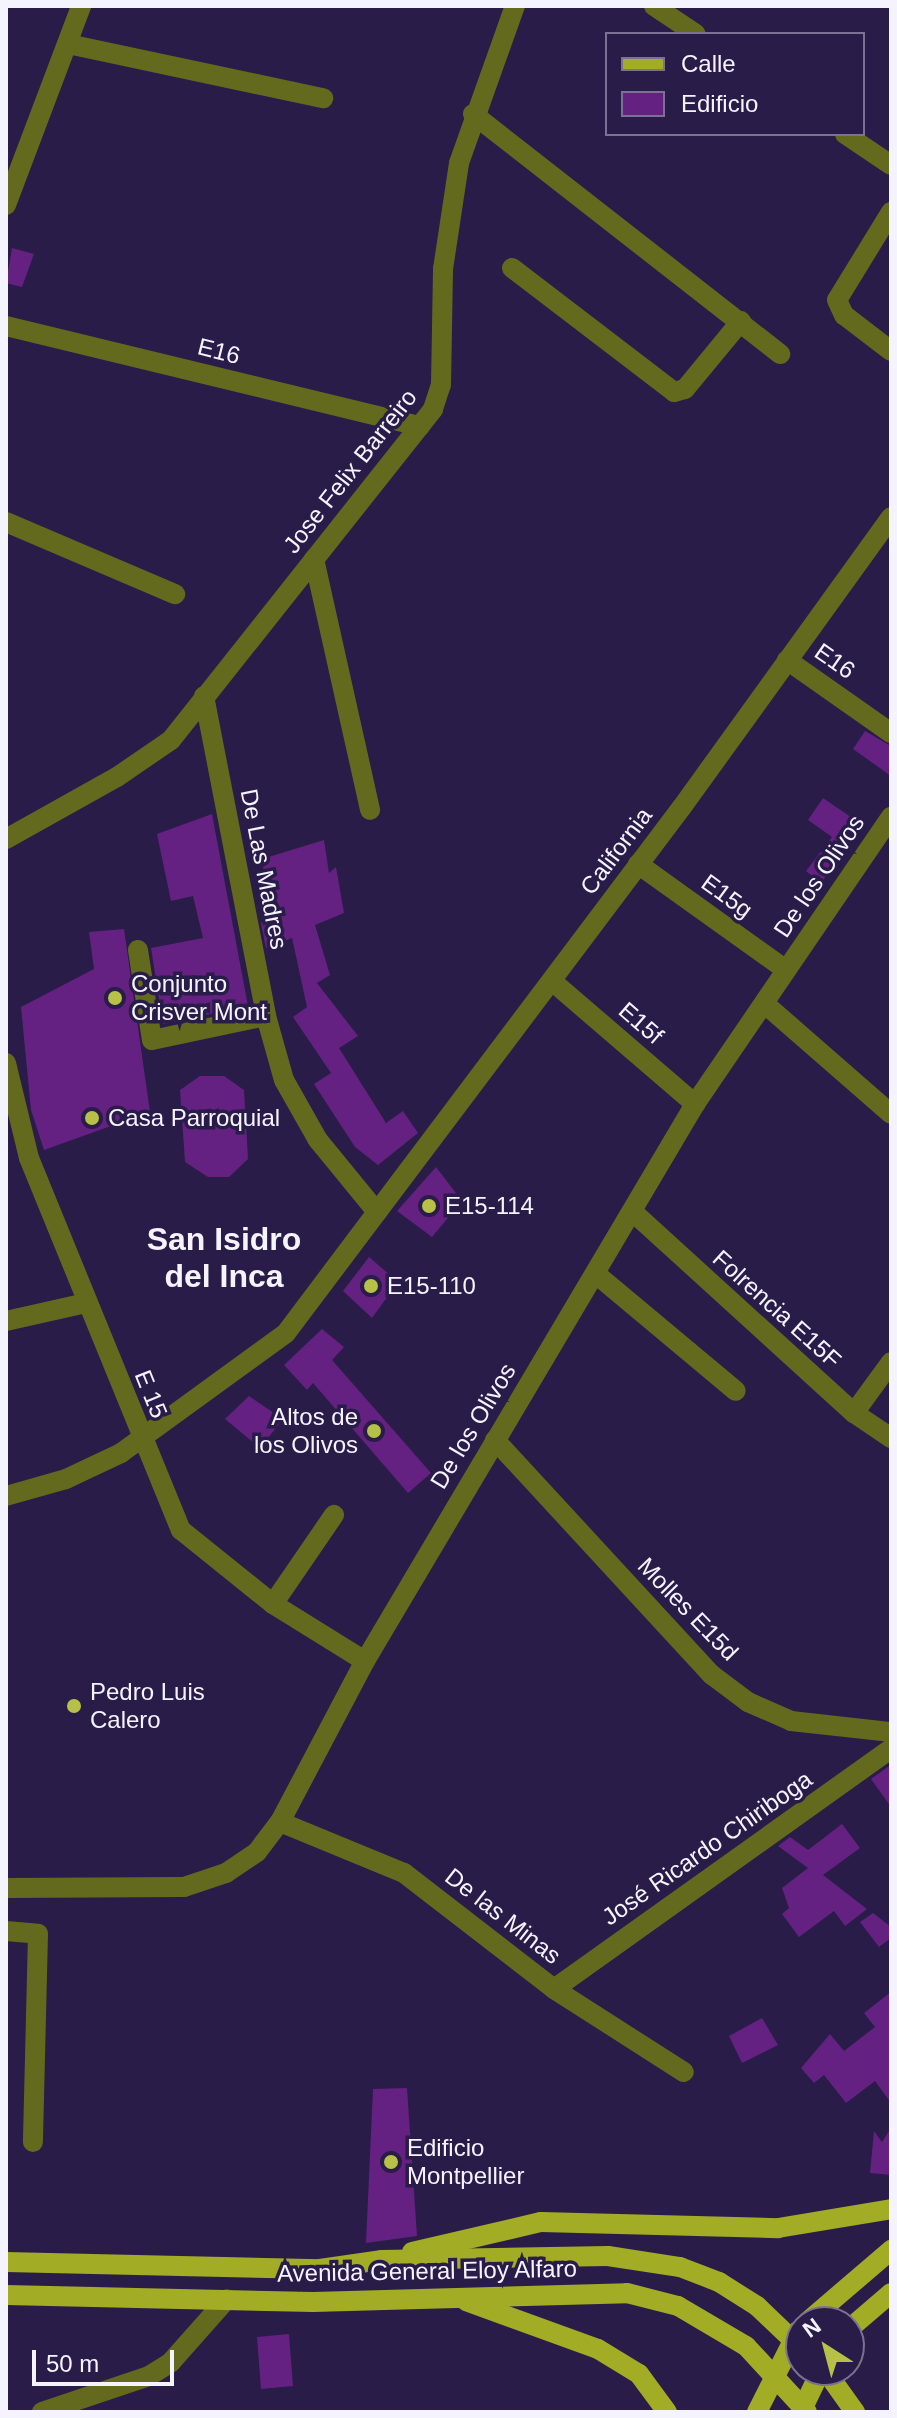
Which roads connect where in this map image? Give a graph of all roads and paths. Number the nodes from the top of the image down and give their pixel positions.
1 (81, 6) edge
2 (515, 6) edge
3 (654, 6) edge
4 (693, 32) edge
5 (68, 44) junction
6 (323, 98) dead end
7 (473, 114) junction
8 (848, 136) edge
9 (891, 165) edge
10 (6, 205) edge
11 (888, 218) edge
12 (512, 268) dead end
13 (741, 321) junction
14 (6, 326) edge
15 (891, 351) edge
16 (780, 354) dead end
17 (420, 426) junction
18 (891, 517) edge
19 (6, 522) edge
20 (314, 559) junction
21 (175, 594) dead end
22 (787, 660) junction
23 (204, 696) junction
24 (891, 733) edge
25 (370, 810) dead end
26 (891, 817) edge
27 (6, 839) edge
28 (638, 864) junction
29 (138, 950) dead end
30 (786, 970) junction
31 (552, 981) junction
32 (765, 1004) junction
33 (266, 1016) junction
34 (6, 1063) edge
35 (695, 1104) junction
36 (891, 1114) edge
37 (377, 1212) junction
38 (633, 1212) junction
39 (596, 1274) junction
40 (86, 1303) junction
41 (6, 1321) edge
42 (891, 1362) edge
43 (736, 1391) dead end
44 (854, 1413) junction
45 (891, 1438) edge
46 (141, 1440) junction
47 (495, 1440) junction
48 (6, 1496) edge
49 (334, 1515) dead end
50 (273, 1604) junction
51 (365, 1661) junction
52 (891, 1732) edge
53 (891, 1749) edge
54 (280, 1822) junction
55 (6, 1888) edge
56 (6, 1931) edge
57 (554, 1989) junction
58 (684, 2072) dead end
59 (33, 2142) dead end
60 (891, 2209) edge
61 (891, 2250) edge
62 (382, 2260) junction
63 (6, 2262) edge
64 (891, 2293) edge
65 (6, 2295) edge
66 (455, 2297) junction
67 (227, 2299) junction
68 (826, 2306) edge
69 (865, 2315) edge
70 (785, 2333) edge
71 (785, 2359) edge
72 (818, 2386) edge
73 (836, 2386) edge
74 (42, 2412) edge
75 (667, 2412) edge
76 (757, 2412) edge
77 (801, 2412) edge
78 (807, 2412) edge
79 (855, 2412) edge

1 - 5 street
2 - 7 street, Jose Felix Barreiro
3 - 4 street
5 - 6 street
5 - 10 street
7 - 13 street
7 - 17 street, Jose Felix Barreiro
8 - 9 street
11 - 15 street
12 - 13 street
13 - 16 street
14 - 17 street, E16
17 - 20 street, Jose Felix Barreiro
18 - 22 street, California
19 - 21 street
20 - 23 street, Jose Felix Barreiro
20 - 25 street
22 - 24 street, E16
22 - 28 street, California
23 - 27 street, Jose Felix Barreiro
23 - 33 street, De Las Madres
26 - 30 street, De los Olivos
28 - 30 street, E15g
28 - 31 street, California
29 - 33 street
30 - 32 street, De los Olivos
31 - 35 street, E15f
31 - 37 street, California
32 - 35 street, De los Olivos
32 - 36 street
33 - 37 street, De Las Madres
34 - 40 street, E 15
35 - 38 street, De los Olivos
37 - 46 street, California
38 - 39 street, De los Olivos
38 - 44 street, Folrencia E15F
39 - 43 street
39 - 47 street, De los Olivos
40 - 41 street
40 - 46 street, E 15
42 - 44 street
44 - 45 street, Folrencia E15F
46 - 48 street, California
46 - 50 street, E 15
47 - 51 street, De los Olivos
47 - 52 street, Molles E15d
49 - 50 street
50 - 51 street, E 15
51 - 54 street, De los Olivos
53 - 57 street, José Ricardo Chiriboga
54 - 55 street, De los Olivos
54 - 57 street, De las Minas
56 - 59 street
57 - 58 street, De las Minas
60 - 62 main road
61 - 68 main road
62 - 63 main road, Avenida General Eloy Alfaro
62 - 70 main road, Avenida General Eloy Alfaro
64 - 69 main road
65 - 67 main road, Avenida General Eloy Alfaro
66 - 67 main road, Avenida General Eloy Alfaro
66 - 75 main road
66 - 78 main road, Avenida General Eloy Alfaro
67 - 74 street
71 - 76 main road
72 - 77 main road
73 - 79 main road

